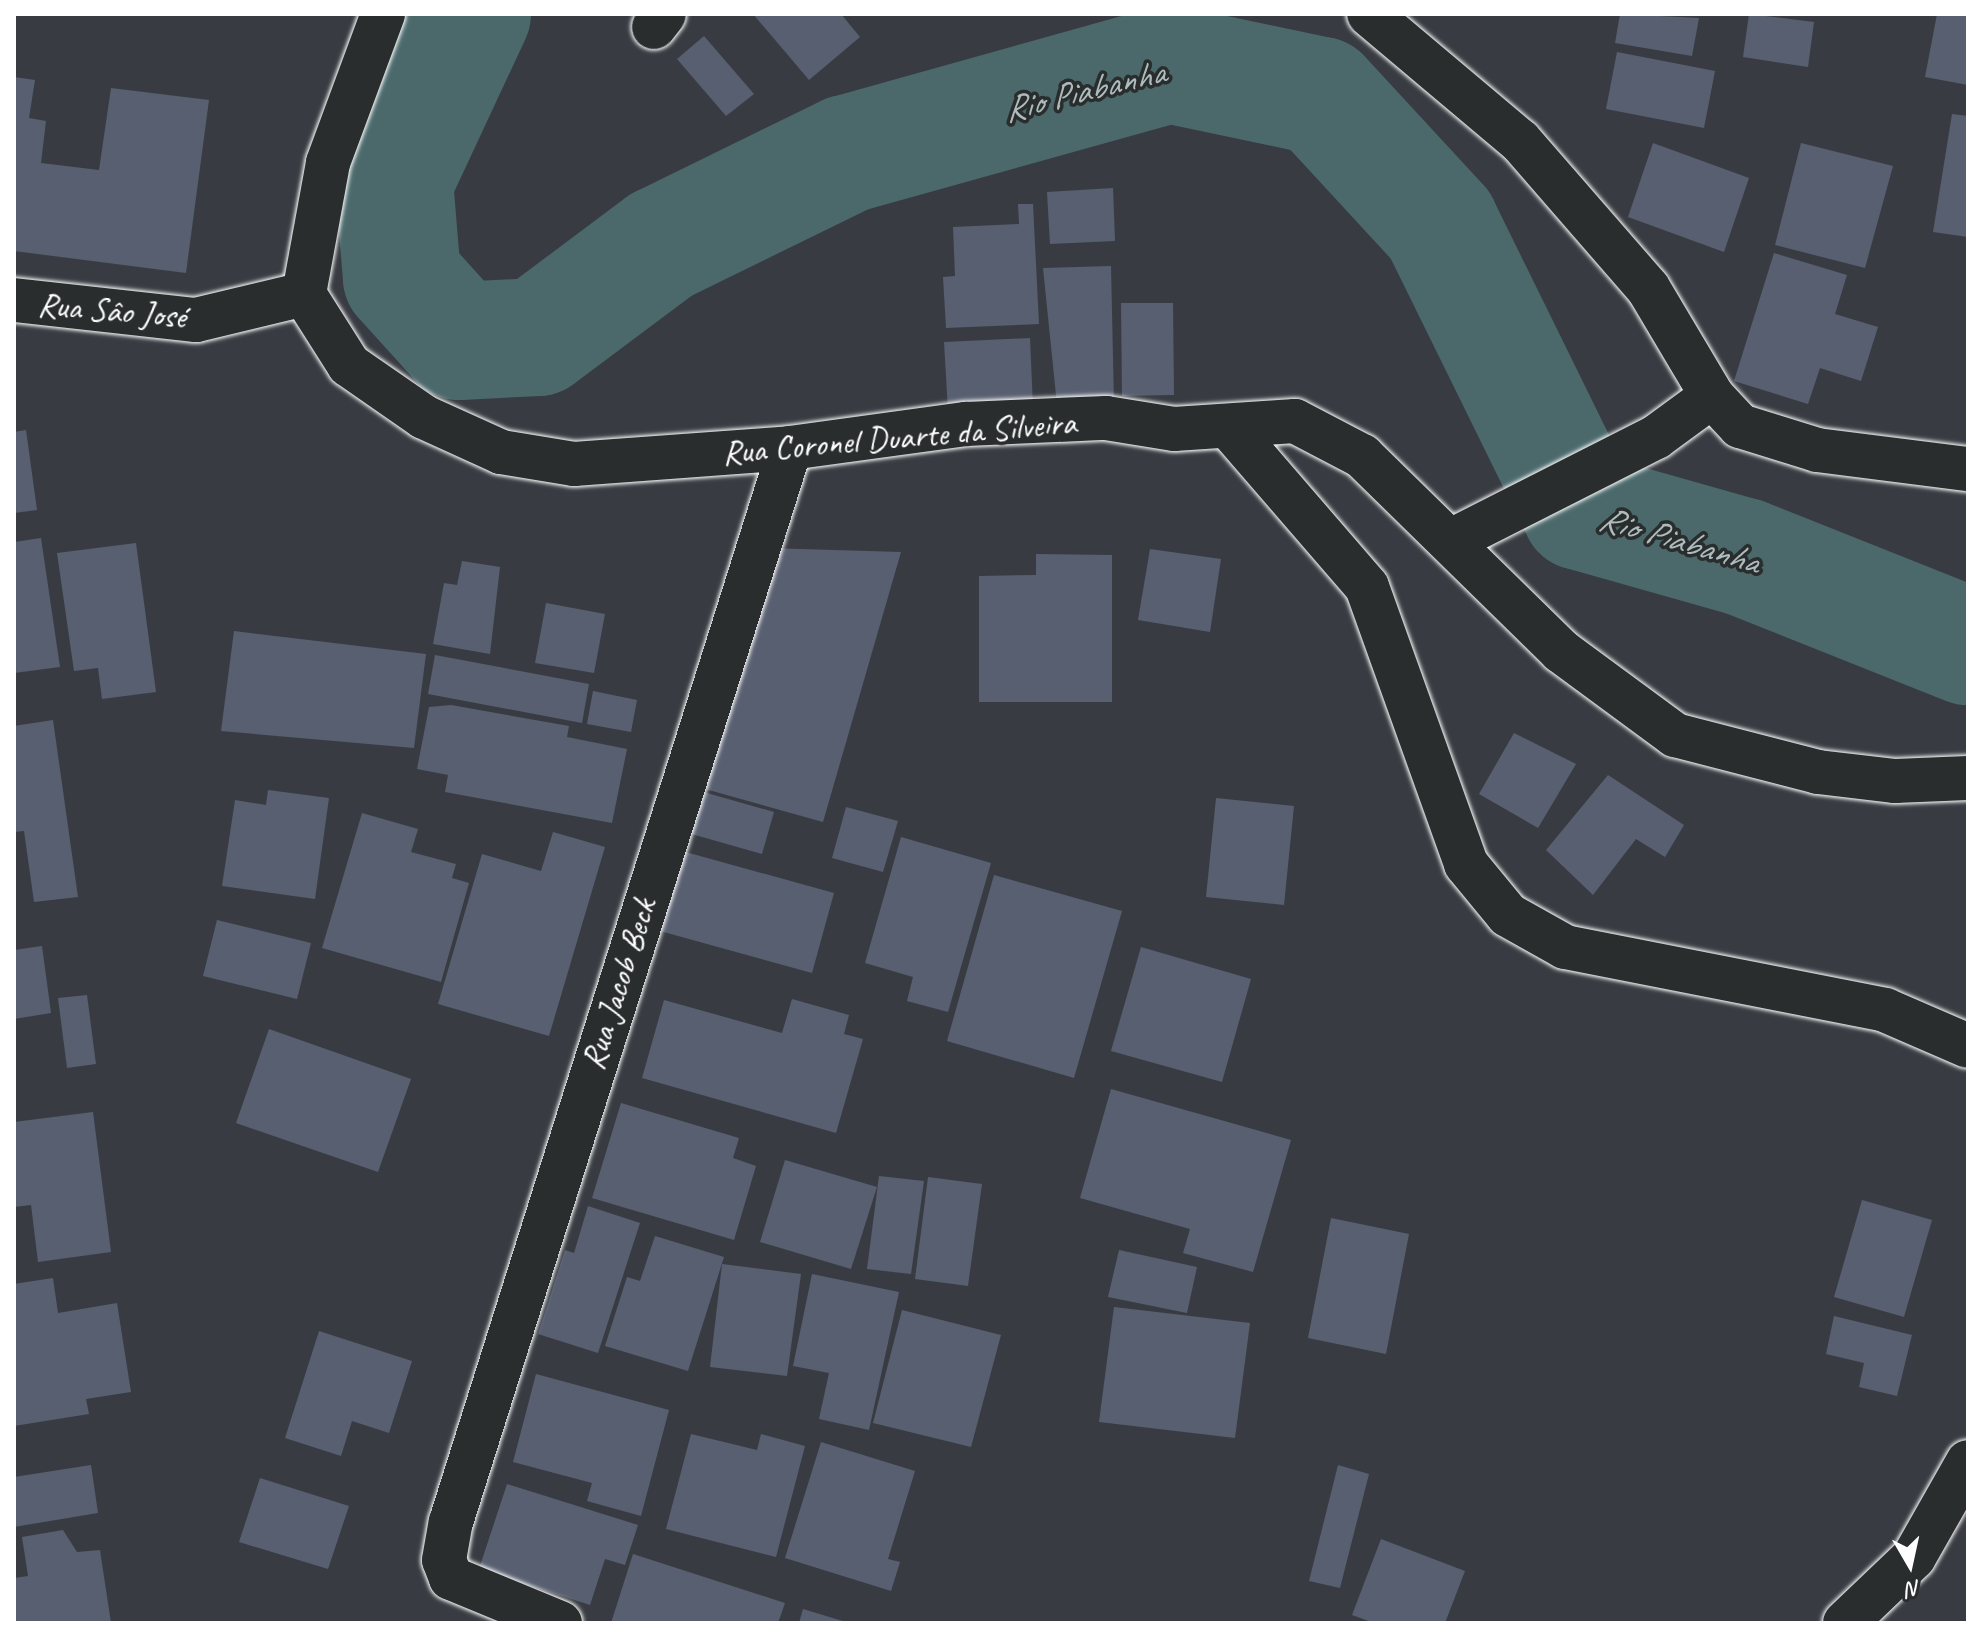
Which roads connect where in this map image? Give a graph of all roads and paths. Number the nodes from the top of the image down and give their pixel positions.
1 (383, 14) edge
2 (1369, 14) edge
3 (304, 294) junction
4 (14, 300) edge
5 (1712, 396) junction
6 (1229, 427) junction
7 (790, 448) junction
8 (1968, 469) edge
9 (1453, 540) junction
10 (1968, 778) edge
11 (1968, 1046) edge
12 (1968, 1462) edge
13 (560, 1623) edge
14 (1845, 1623) edge

1 - 3 street
2 - 5 street
3 - 4 street, Rua Sâo José
3 - 7 street, Rua Coronel Duarte da Silveira
5 - 8 street
5 - 9 street
6 - 7 street, Rua Coronel Duarte da Silveira
6 - 9 street, Rua Coronel Duarte da Silveira
6 - 11 street
7 - 13 street, Rua Jacob Beck
9 - 10 street, Rua Coronel Duarte da Silveira
12 - 14 street

